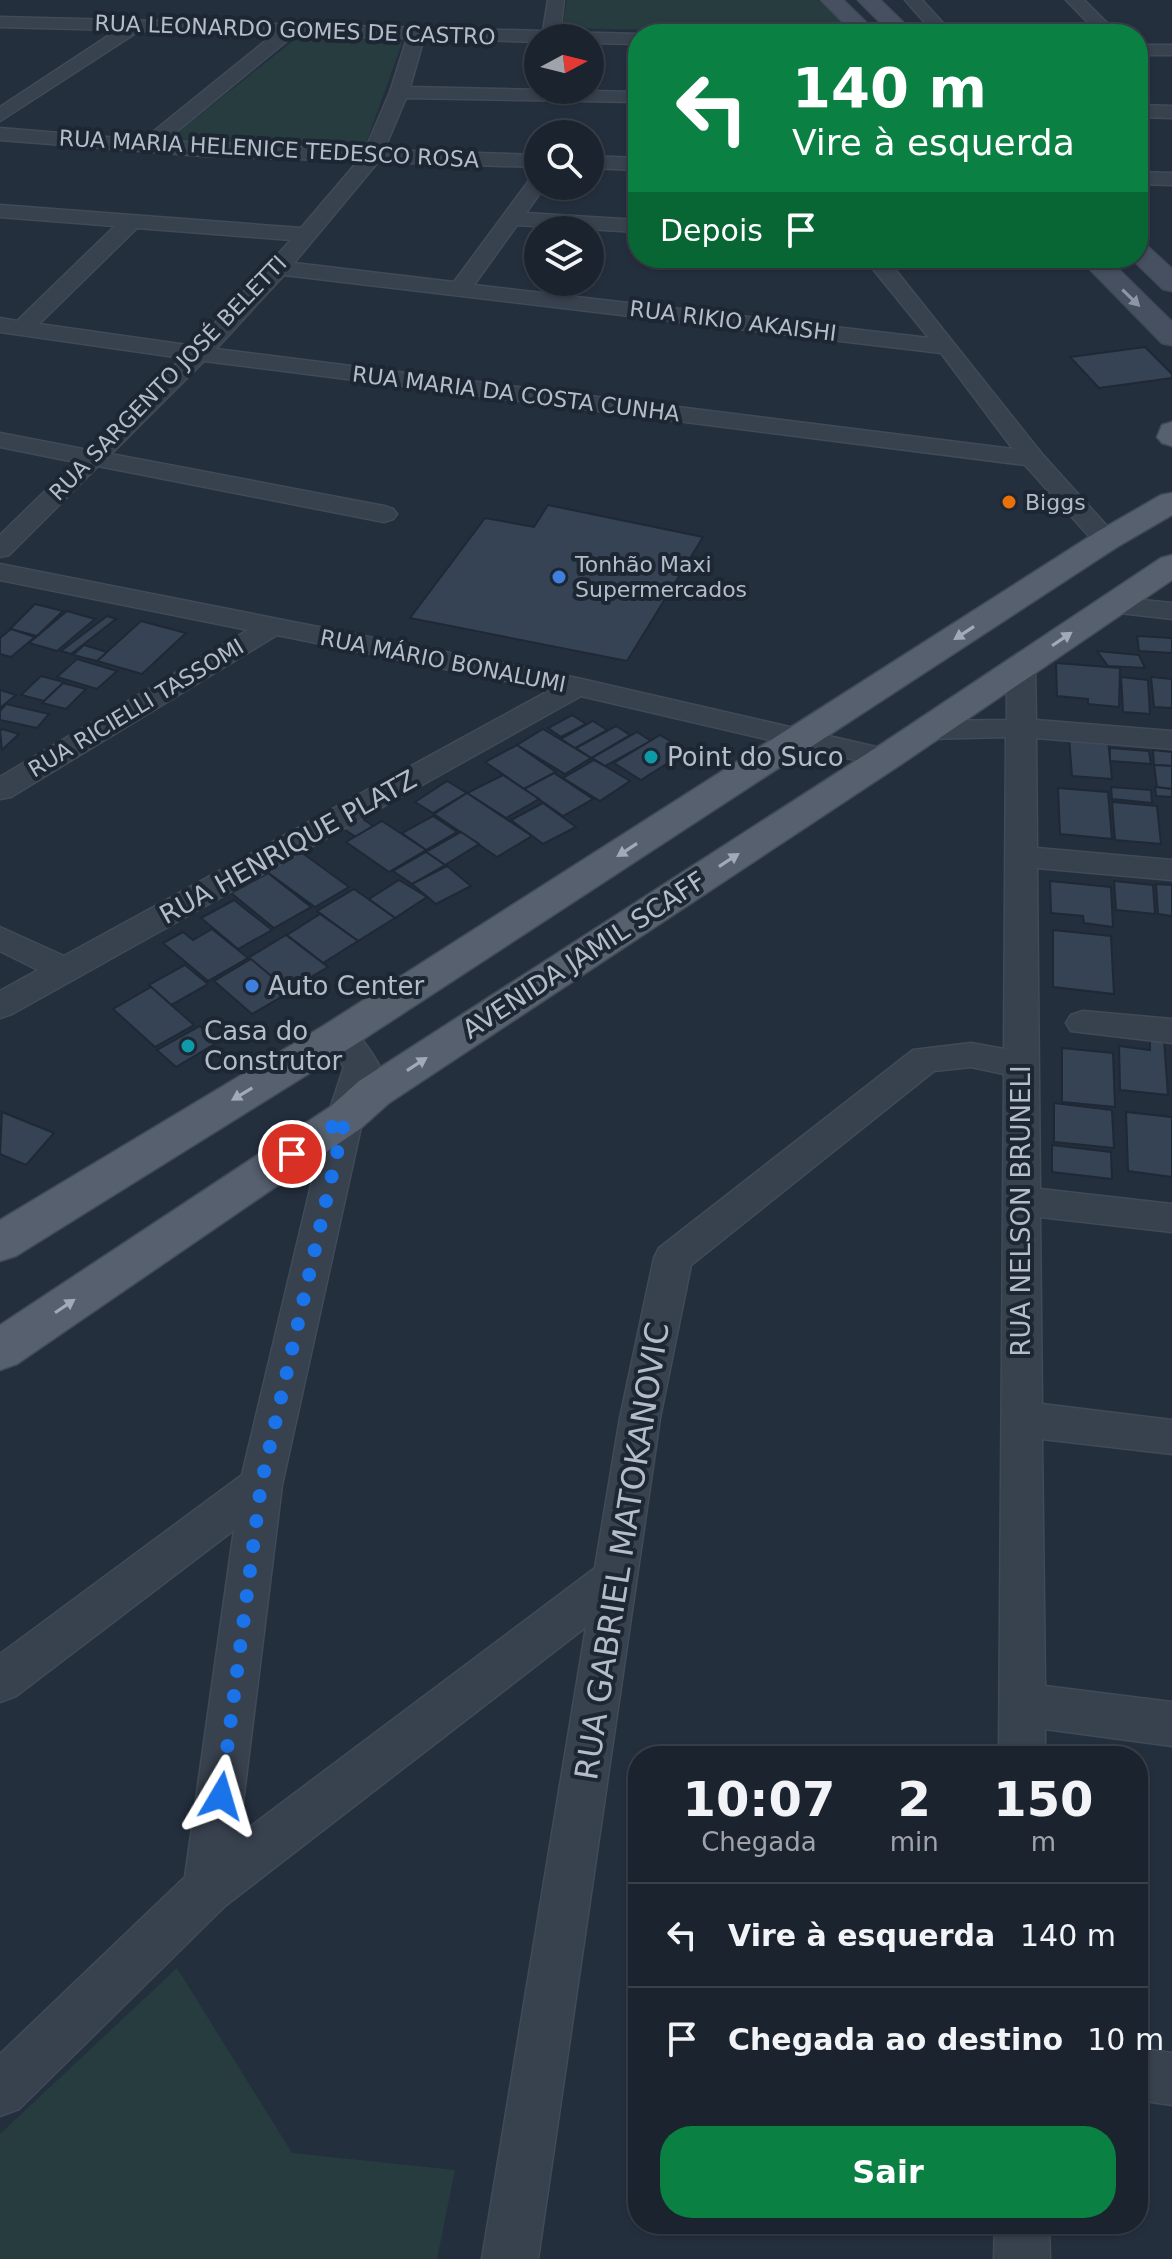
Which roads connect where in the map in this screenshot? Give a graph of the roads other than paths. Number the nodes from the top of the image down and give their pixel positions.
1 (556, 0) edge
2 (831, 0) edge
3 (868, 0) edge
4 (913, 0) edge
5 (1074, 0) edge
6 (0, 22) edge
7 (553, 24) edge
8 (856, 24) edge
9 (893, 24) edge
10 (935, 24) edge
11 (1099, 24) edge
12 (135, 26) junction
13 (290, 30) junction
14 (417, 34) junction
15 (524, 36) edge
16 (604, 38) edge
17 (628, 39) edge
18 (1148, 50) edge
19 (1172, 50) edge
20 (399, 92) junction
21 (628, 97) edge
22 (1148, 111) edge
23 (1172, 112) edge
24 (0, 115) edge
25 (0, 134) edge
26 (147, 146) junction
27 (372, 156) junction
28 (524, 161) edge
29 (604, 163) edge
30 (628, 164) edge
31 (1148, 178) edge
32 (1172, 179) edge
33 (524, 200) edge
34 (0, 211) edge
35 (511, 218) junction
36 (131, 222) junction
37 (628, 225) edge
38 (306, 235) junction
39 (1148, 260) edge
40 (279, 268) junction
41 (883, 268) edge
42 (1102, 268) edge
43 (1172, 283) edge
44 (461, 288) junction
45 (10, 327) edge
46 (1172, 337) edge
47 (948, 347) junction
48 (199, 354) junction
49 (0, 440) edge
50 (94, 456) junction
51 (1033, 459) junction
52 (1172, 502) edge
53 (384, 514) dead end
54 (1106, 540) junction
55 (0, 549) edge
56 (1172, 565) edge
57 (0, 572) edge
58 (1113, 605) junction
59 (1172, 611) edge
60 (272, 627) junction
61 (1021, 667) junction
62 (577, 687) junction
63 (1020, 728) junction
64 (927, 730) junction
65 (798, 740) junction
66 (1172, 740) edge
67 (885, 758) junction
68 (0, 790) edge
69 (1021, 857) junction
70 (1172, 870) edge
71 (0, 938) edge
72 (65, 970) junction
73 (0, 1006) edge
74 (1083, 1023) dead end
75 (1172, 1031) edge
76 (338, 1036) junction
77 (1021, 1065) junction
78 (345, 1118) junction
79 (1022, 1201) junction
80 (1172, 1218) edge
81 (8, 1230) edge
82 (0, 1350) edge
83 (1022, 1419) junction
84 (1172, 1437) edge
85 (261, 1485) junction
86 (615, 1578) junction
87 (0, 1681) edge
88 (1022, 1705) junction
89 (1172, 1724) edge
90 (1022, 1746) edge
91 (208, 1889) junction
92 (1148, 2075) edge
93 (1172, 2079) edge
94 (0, 2090) edge
95 (1022, 2234) edge
96 (510, 2259) edge
97 (1022, 2259) edge

1 - 7 street
2 - 8 street
3 - 9 street
4 - 10 street
5 - 11 street
6 - 12 street, RUA LEONARDO GOMES DE CASTRO
12 - 13 street, RUA LEONARDO GOMES DE CASTRO
12 - 24 street
13 - 14 street, RUA LEONARDO GOMES DE CASTRO
13 - 26 street
14 - 15 street, RUA LEONARDO GOMES DE CASTRO
14 - 20 street, RUA SARGENTO JOSÉ BELETTI
16 - 17 street, RUA LEONARDO GOMES DE CASTRO
18 - 19 street
20 - 21 street
20 - 27 street, RUA SARGENTO JOSÉ BELETTI
22 - 23 street
25 - 26 street, RUA MARIA HELENICE TEDESCO ROSA
26 - 27 street, RUA MARIA HELENICE TEDESCO ROSA
27 - 28 street, RUA MARIA HELENICE TEDESCO ROSA
27 - 38 street, RUA SARGENTO JOSÉ BELETTI
29 - 30 street
31 - 32 street
33 - 35 street
34 - 36 street
35 - 37 street
35 - 44 street
36 - 38 street
36 - 45 street
38 - 40 street, RUA SARGENTO JOSÉ BELETTI
39 - 43 street
40 - 44 street, RUA RIKIO AKAISHI
40 - 48 street, RUA SARGENTO JOSÉ BELETTI
41 - 47 street
42 -> 46 street
44 - 47 street, RUA RIKIO AKAISHI
45 - 48 street, RUA MARIA DA COSTA CUNHA
47 - 51 street
48 - 50 street, RUA SARGENTO JOSÉ BELETTI
48 - 51 street, RUA MARIA DA COSTA CUNHA
49 - 50 street
50 - 53 street
50 - 55 street, RUA SARGENTO JOSÉ BELETTI
51 - 54 street
52 - 54 main road
54 -> 65 main road
56 - 58 main road, AVENIDA JAMIL SCAFF
57 - 60 street, RUA MÁRIO BONALUMI
58 - 59 street
61 -> 58 main road, AVENIDA JAMIL SCAFF
60 - 62 street, RUA MÁRIO BONALUMI
60 - 68 street, RUA RICIELLI TASSOMI
61 - 63 street, RUA NELSON BRUNELI
61 - 64 main road, AVENIDA JAMIL SCAFF
62 - 65 street, RUA MÁRIO BONALUMI
62 - 72 street, RUA HENRIQUE PLATZ
63 - 64 street
63 - 66 street
63 - 69 street, RUA NELSON BRUNELI
64 - 67 main road, AVENIDA JAMIL SCAFF
65 - 67 street, RUA MÁRIO BONALUMI
65 -> 76 main road
78 -> 67 main road, AVENIDA JAMIL SCAFF
69 - 70 street
69 - 77 street, RUA NELSON BRUNELI
71 - 72 street
72 - 73 street, RUA HENRIQUE PLATZ
74 - 75 street
76 - 78 street
76 -> 81 main road
77 - 79 street, RUA NELSON BRUNELI
77 - 86 street, RUA GABRIEL MATOKANOVIC
82 -> 78 main road, AVENIDA JAMIL SCAFF
78 - 85 street
79 - 80 street
79 - 83 street, RUA NELSON BRUNELI
83 - 84 street
83 - 88 street, RUA NELSON BRUNELI
85 - 87 street
85 - 91 street
86 - 91 street
86 - 96 street, RUA GABRIEL MATOKANOVIC
88 - 89 street
88 - 90 street, RUA NELSON BRUNELI
91 - 94 street
92 - 93 street
95 - 97 street

